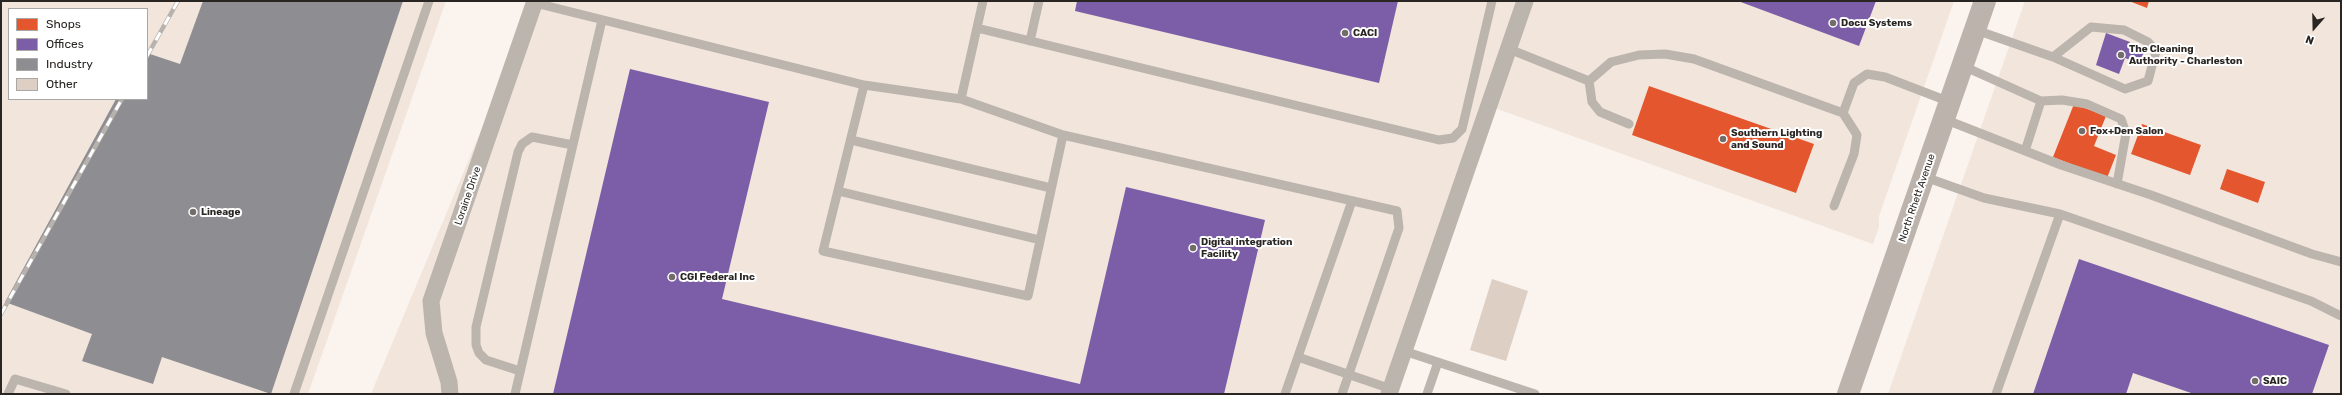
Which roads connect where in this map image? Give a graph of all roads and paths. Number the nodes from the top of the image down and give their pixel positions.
1 (429, 1) edge
2 (983, 1) edge
3 (1039, 1) edge
4 (1492, 1) edge
5 (1525, 1) edge
6 (1985, 1) edge
7 (535, 2) edge
8 (602, 20) junction
9 (977, 28) junction
10 (1976, 30) junction
11 (1030, 41) junction
12 (1509, 48) junction
13 (2053, 57) junction
14 (1963, 66) junction
15 (1589, 81) junction
16 (864, 85) junction
17 (961, 99) junction
18 (2041, 101) junction
19 (1947, 111) junction
20 (1843, 113) junction
21 (1629, 124) dead end
22 (1063, 135) junction
23 (851, 140) junction
24 (573, 146) junction
25 (2025, 151) junction
26 (1925, 177) junction
27 (2117, 184) junction
28 (1051, 188) junction
29 (838, 191) junction
30 (1352, 201) junction
31 (1834, 206) dead end
32 (2060, 214) junction
33 (1040, 240) junction
34 (2341, 262) edge
35 (2341, 316) edge
36 (1404, 351) junction
37 (1298, 357) junction
38 (1438, 362) junction
39 (520, 370) junction
40 (1349, 375) junction
41 (1390, 391) edge
42 (8, 394) edge
43 (66, 394) edge
44 (294, 394) edge
45 (450, 394) edge
46 (515, 394) edge
47 (1285, 394) edge
48 (1342, 394) edge
49 (1427, 394) edge
50 (1534, 394) edge
51 (1848, 394) edge
52 (1996, 394) edge

1 - 44 lane
2 - 9 lane
3 - 11 lane
4 - 11 lane
5 - 12 street
6 - 10 main road, North Rhett Avenue
7 - 8 lane
7 - 45 street, Loraine Drive
8 - 16 lane
8 - 24 lane
9 - 11 lane
9 - 17 lane
10 - 13 lane
10 - 14 main road, North Rhett Avenue
12 - 15 lane
12 - 36 street
13 - 13 lane
14 - 18 lane
14 - 19 main road, North Rhett Avenue
15 - 20 lane
15 - 21 lane
16 - 17 lane
16 - 23 lane
17 - 22 lane
18 - 25 lane
18 - 27 lane
19 - 20 lane
19 - 25 lane
19 - 26 main road, North Rhett Avenue
20 - 31 lane
22 - 28 lane
22 - 30 lane
23 - 28 lane
23 - 29 lane
24 - 39 lane
24 - 39 lane
25 - 27 lane
26 - 32 lane
26 - 51 main road, North Rhett Avenue
27 - 34 lane
28 - 33 lane
29 - 33 lane
29 - 33 lane
30 - 37 lane
30 - 40 lane
32 - 35 lane
32 - 52 lane
36 - 38 lane
36 - 41 street
37 - 40 lane
37 - 47 lane
38 - 49 lane
38 - 50 lane
39 - 46 lane
40 - 41 lane
40 - 48 lane
42 - 43 lane

